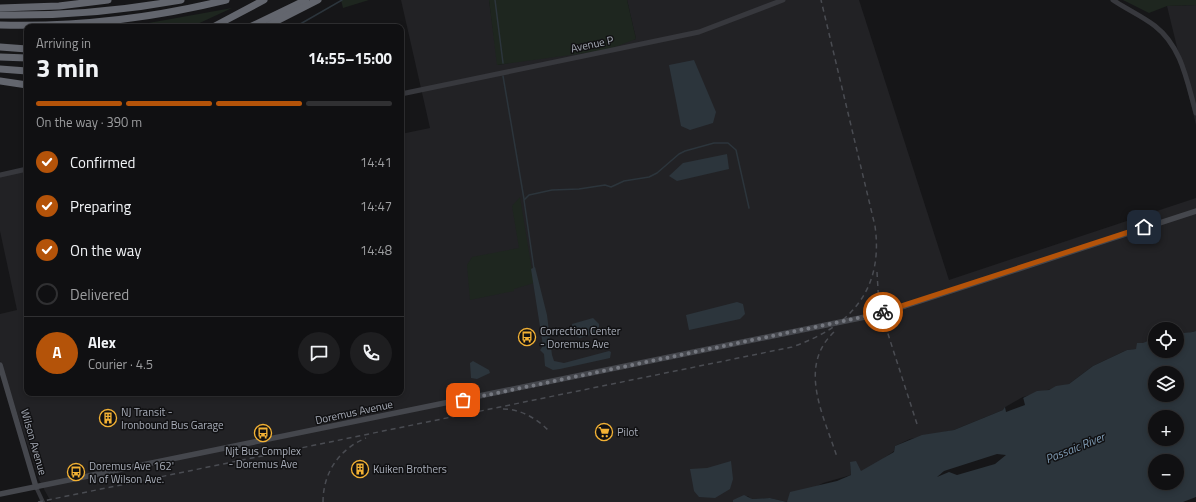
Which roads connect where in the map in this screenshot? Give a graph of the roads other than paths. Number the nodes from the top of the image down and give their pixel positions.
1 (108, 0) edge
2 (181, 0) edge
3 (226, 0) edge
4 (264, 0) edge
5 (308, 0) edge
6 (318, 0) edge
7 (783, 0) edge
8 (1113, 0) edge
9 (0, 8) edge
10 (0, 15) edge
11 (0, 24) edge
12 (219, 24) edge
13 (256, 24) edge
14 (271, 24) edge
15 (280, 24) edge
16 (0, 47) edge
17 (24, 49) edge
18 (0, 57) edge
19 (24, 58) edge
20 (0, 69) edge
21 (24, 70) edge
22 (0, 81) edge
23 (24, 83) edge
24 (404, 93) edge
25 (1196, 113) edge
26 (24, 170) edge
27 (0, 175) edge
28 (1196, 211) edge
29 (0, 365) edge
30 (36, 487) junction
31 (0, 494) edge
32 (43, 502) edge

1 - 9 highway
2 - 10 highway
3 - 11 highway
4 - 12 highway
5 - 13 highway
5 - 15 highway
6 - 14 highway
7 - 24 street, Avenue P
8 - 25 street
16 - 17 highway
18 - 19 highway
20 - 21 highway
22 - 23 highway
26 - 27 street
28 - 30 main road, Doremus Avenue
29 - 30 main road, Wilson Avenue
30 - 31 main road, Doremus Avenue
30 - 32 street, Wilson Avenue

